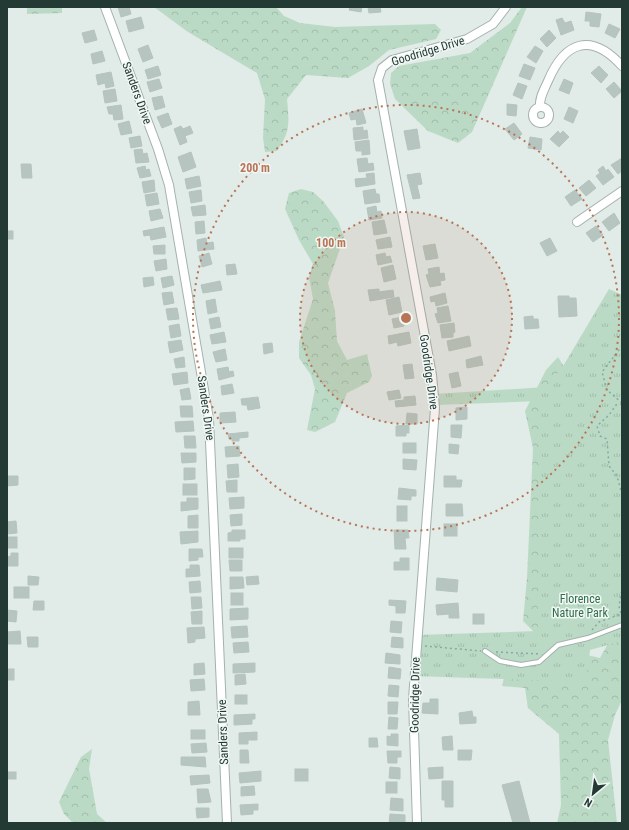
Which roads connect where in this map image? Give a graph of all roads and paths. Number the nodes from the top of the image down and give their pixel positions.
1 (105, 7) edge
2 (506, 7) edge
3 (622, 66) edge
4 (540, 107) dead end
5 (622, 191) edge
6 (577, 222) dead end
7 (622, 346) edge
8 (622, 404) edge
9 (622, 494) edge
10 (622, 589) edge
11 (622, 625) edge
12 (591, 631) dead end
13 (417, 645) junction
14 (485, 651) junction
15 (542, 654) dead end
16 (227, 823) edge
17 (417, 823) edge

1 - 16 street, Sanders Drive
2 - 13 street, Goodridge Drive
3 - 4 street
5 - 6 street
7 - 8 path
8 - 9 path
10 - 12 path
11 - 14 lane
13 - 14 path
13 - 17 street, Goodridge Drive
14 - 15 path

